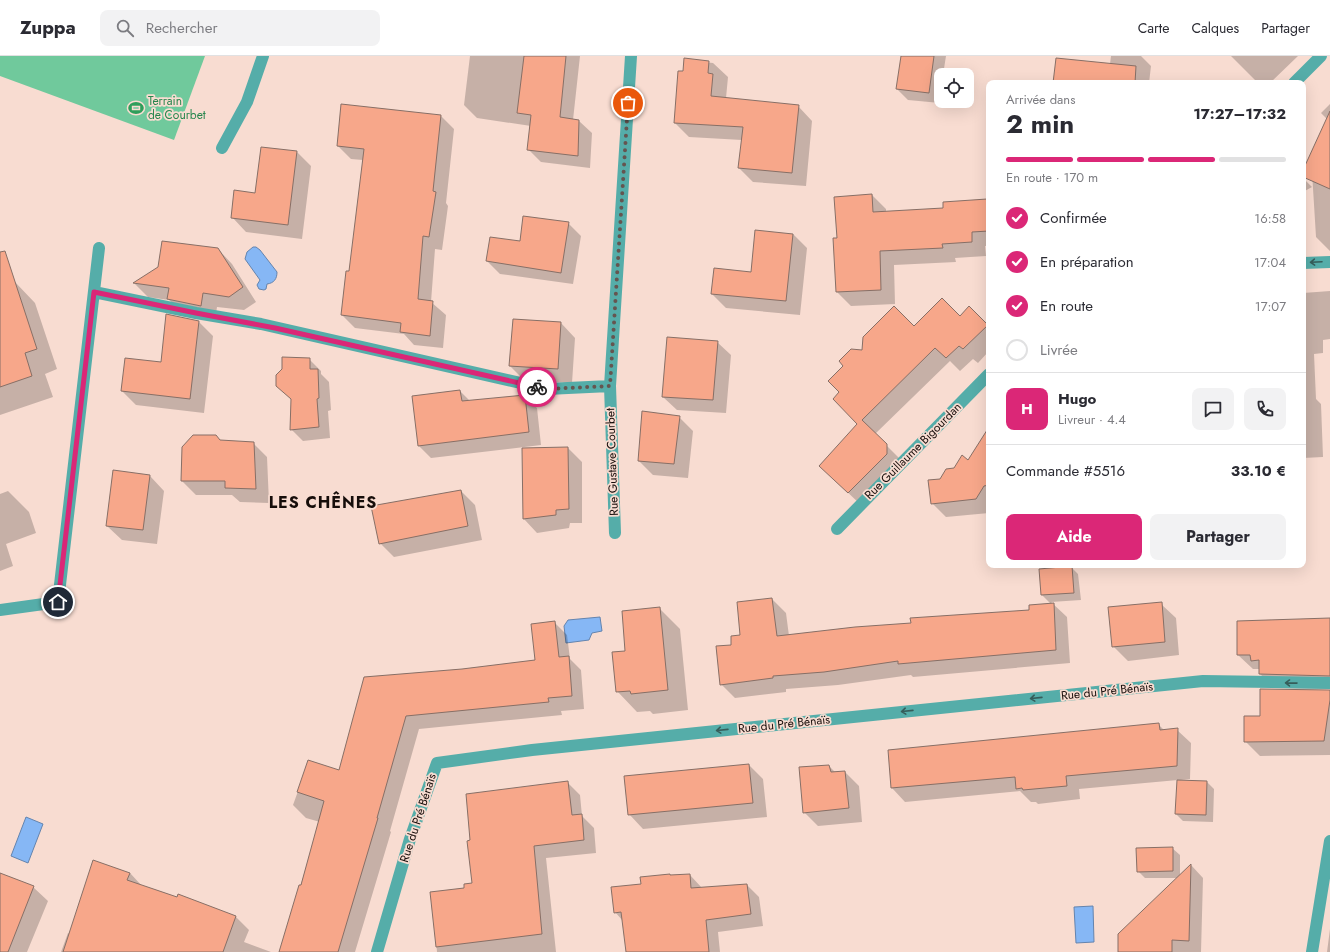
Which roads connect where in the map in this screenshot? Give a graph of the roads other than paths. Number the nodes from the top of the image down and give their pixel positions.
1 (264, 56) edge
2 (631, 56) edge
3 (1321, 56) edge
4 (1297, 80) edge
5 (222, 148) dead end
6 (99, 248) dead end
7 (1330, 262) edge
8 (1306, 263) edge
9 (94, 292) junction
10 (986, 377) edge
11 (610, 386) junction
12 (837, 529) dead end
13 (615, 533) dead end
14 (0, 610) edge
15 (1330, 683) edge
16 (1330, 841) edge
17 (377, 952) edge
18 (1312, 952) edge

1 - 5 street
2 - 11 street, Rue Gustave Courbet
3 - 4 street
6 - 9 street
7 -> 8 street
9 - 11 street
9 - 14 street
10 - 12 street, Rue Guillaume Bigourdan
11 - 13 street, Rue Gustave Courbet
15 -> 17 street, Rue du Pré Bénaïs
16 - 18 street

